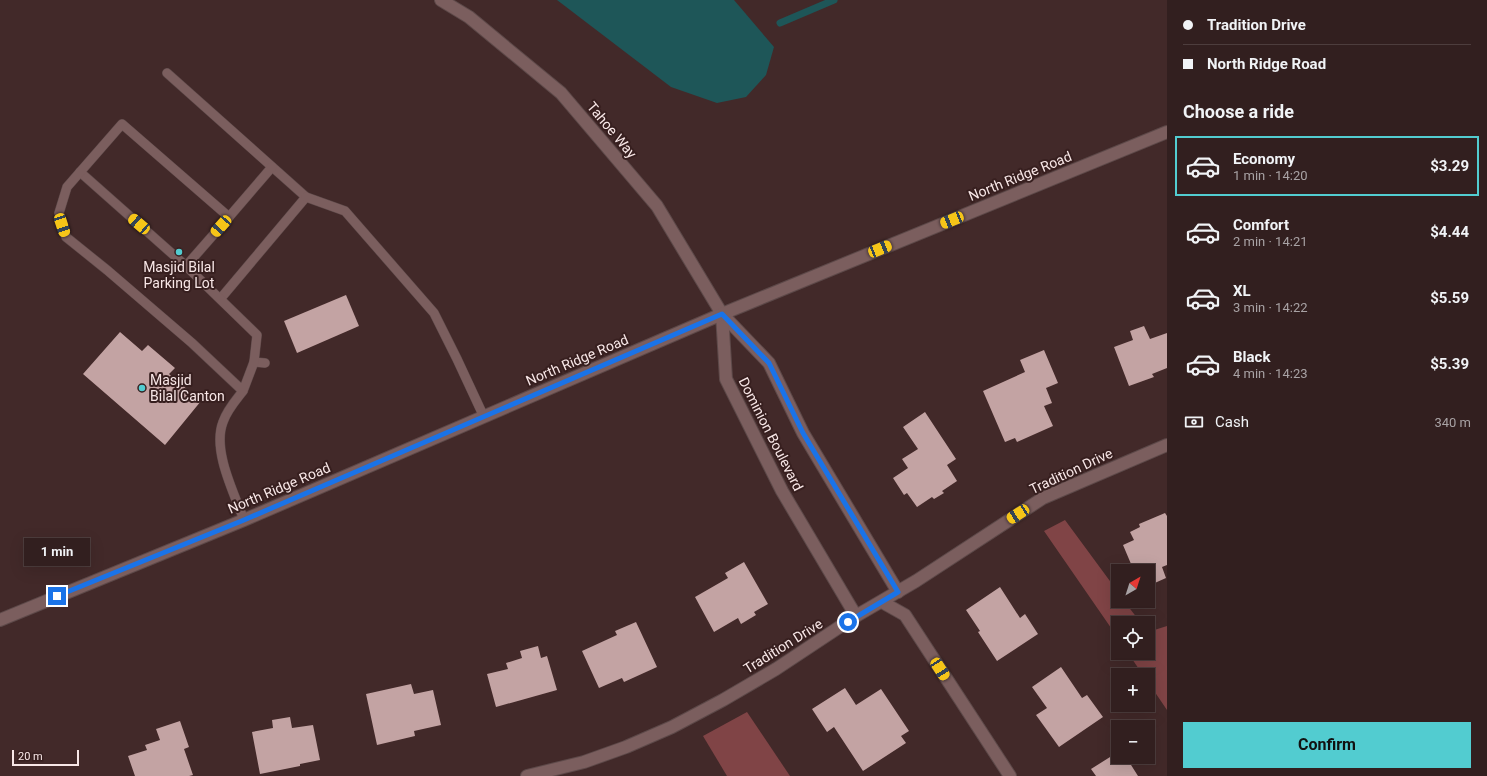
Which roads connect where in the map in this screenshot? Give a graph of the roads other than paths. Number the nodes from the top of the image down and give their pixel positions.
1 (442, 0) edge
2 (167, 73) dead end
3 (1167, 132) edge
4 (272, 167) junction
5 (80, 172) junction
6 (306, 197) junction
7 (229, 216) junction
8 (186, 266) junction
9 (221, 298) junction
10 (722, 314) junction
11 (254, 362) junction
12 (265, 363) dead end
13 (243, 391) junction
14 (484, 417) junction
15 (1167, 445) edge
16 (244, 520) junction
17 (898, 592) junction
18 (882, 602) junction
19 (856, 616) junction
20 (0, 620) edge
21 (527, 776) edge
22 (1010, 776) edge

1 - 10 street, Tahoe Way
2 - 4 lane
3 - 10 street, North Ridge Road
4 - 6 lane
4 - 7 lane
5 - 7 lane
5 - 8 lane
5 - 13 lane
6 - 9 lane
6 - 14 lane
7 - 8 lane
8 - 9 lane
9 - 11 lane
10 - 14 street, North Ridge Road
10 - 17 street, Dominion Boulevard
10 - 19 street, Dominion Boulevard
11 - 12 lane
11 - 13 lane
13 - 16 lane
14 - 16 street, North Ridge Road
15 - 17 street, Tradition Drive
16 - 20 street, North Ridge Road
17 - 18 street, Tradition Drive
18 - 19 street, Tradition Drive
18 - 22 street
19 - 21 street, Tradition Drive

